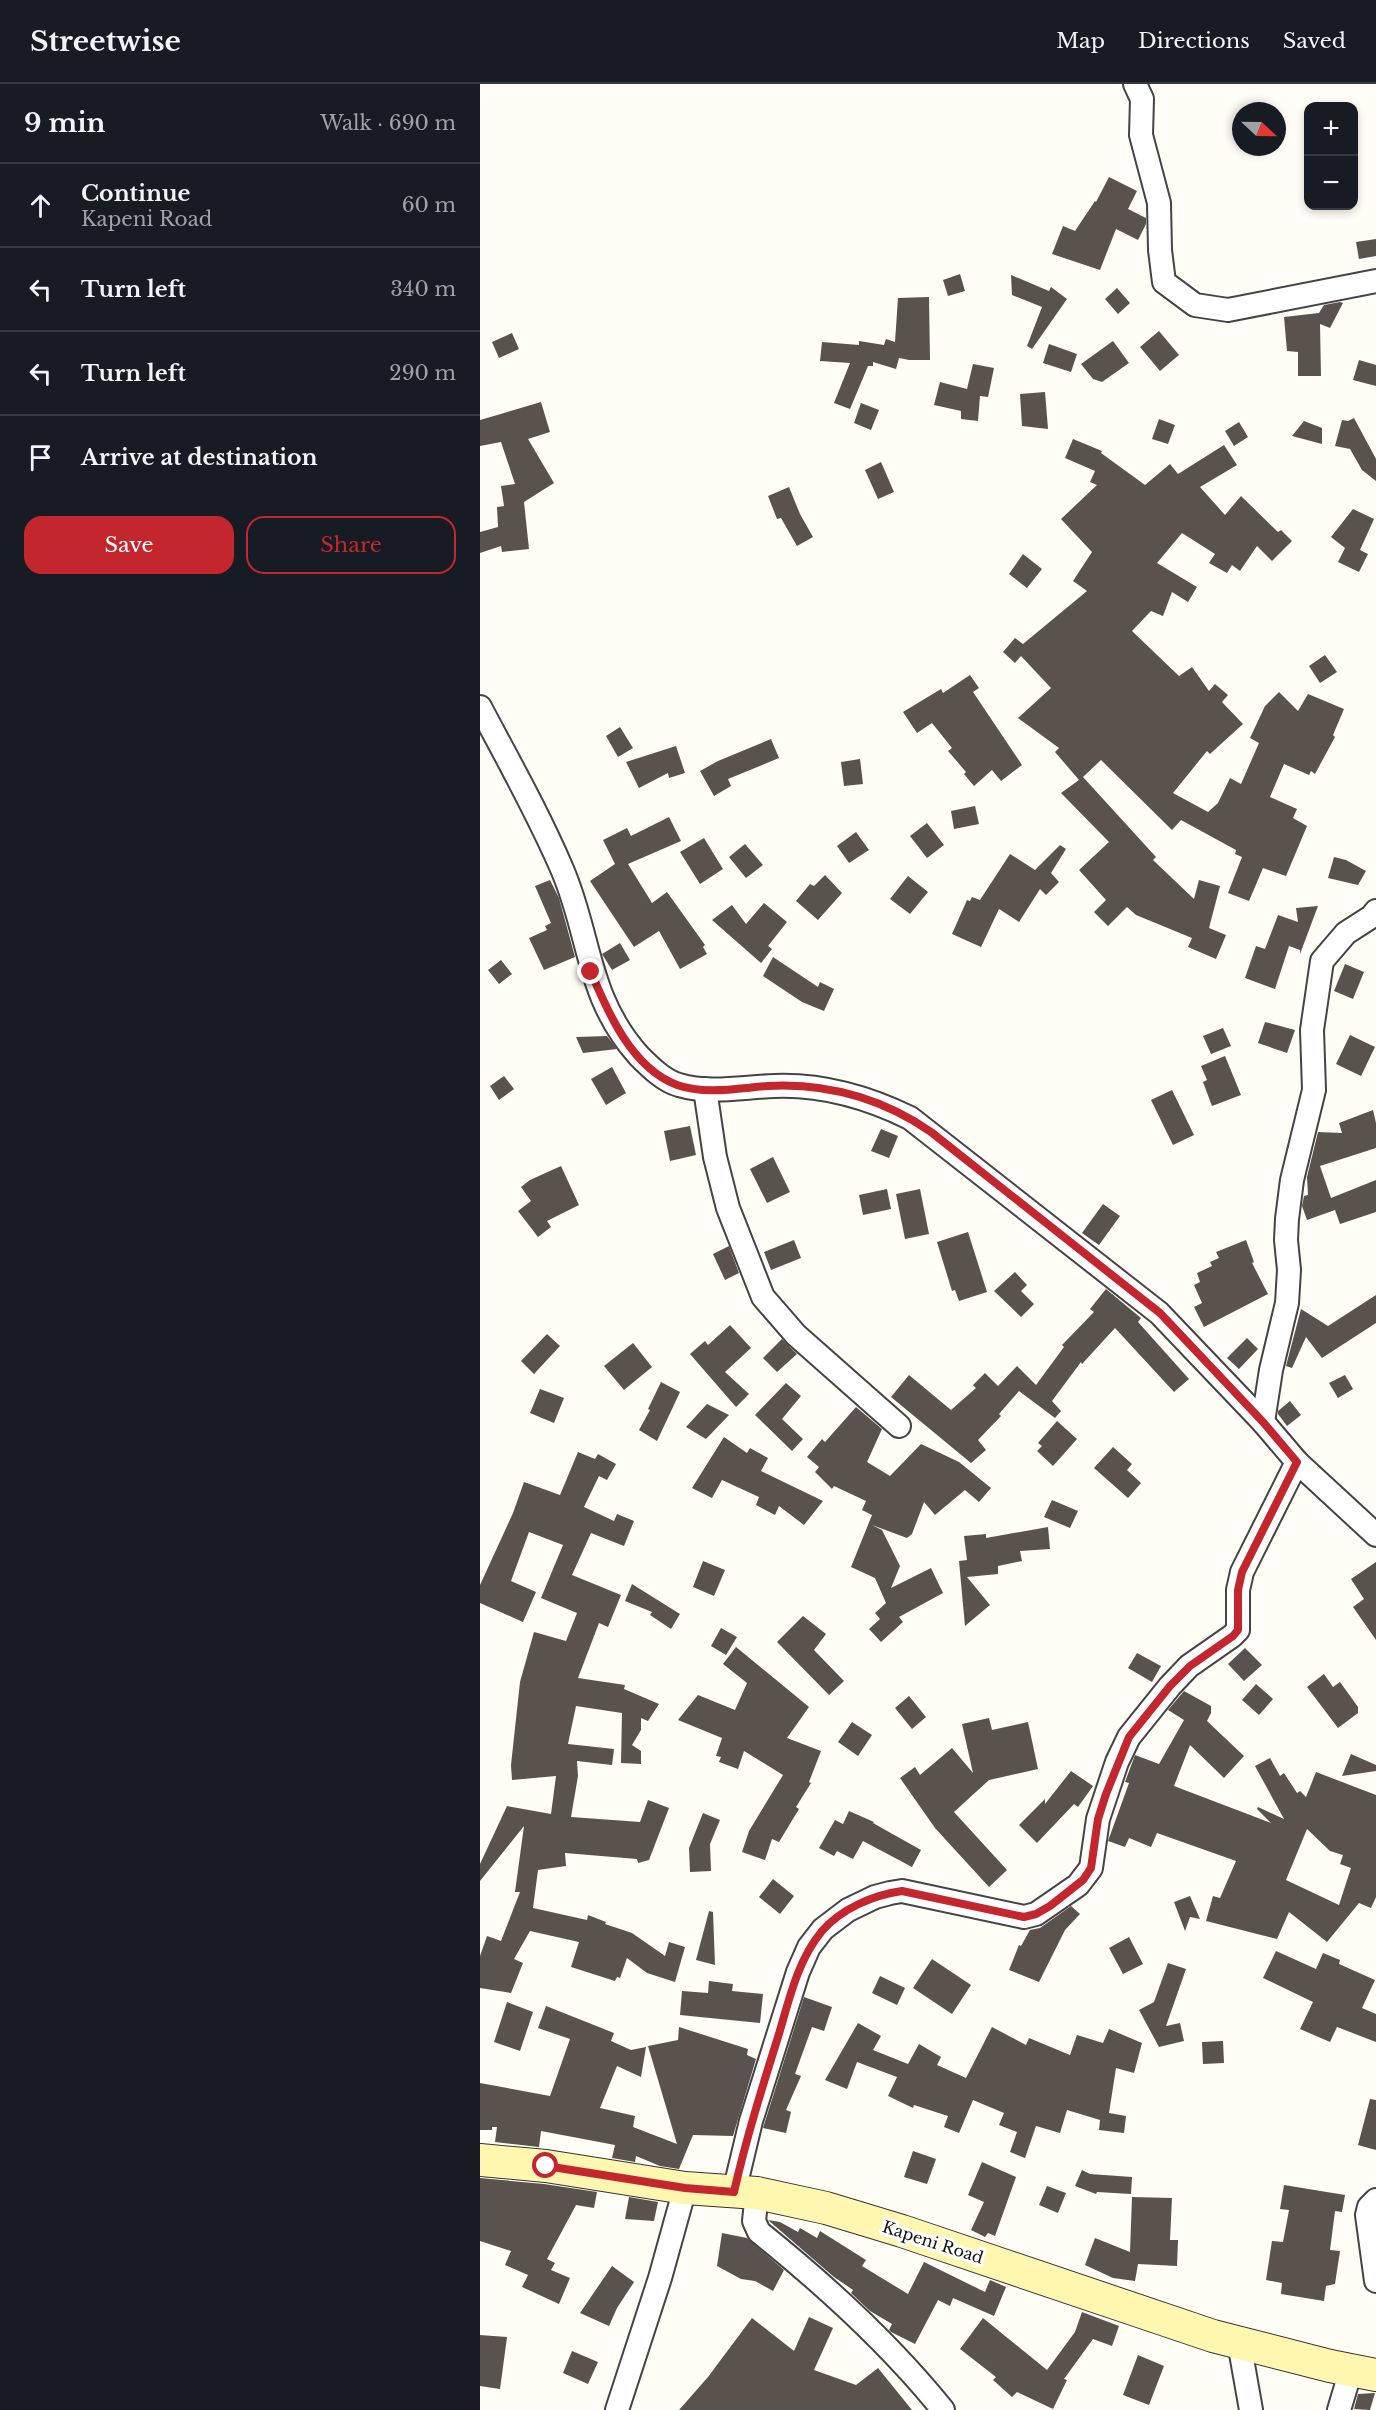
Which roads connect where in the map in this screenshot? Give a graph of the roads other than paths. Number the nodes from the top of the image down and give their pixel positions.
1 (1135, 84) edge
2 (1376, 281) edge
3 (480, 706) edge
4 (1376, 911) edge
5 (705, 1089) junction
6 (1263, 1422) junction
7 (899, 1426) dead end
8 (1297, 1462) junction
9 (1376, 1535) edge
10 (480, 2160) edge
11 (685, 2188) junction
12 (745, 2192) junction
13 (1376, 2200) edge
14 (1376, 2281) edge
15 (1239, 2342) junction
16 (1363, 2372) edge
17 (617, 2410) edge
18 (943, 2410) edge
19 (1251, 2410) edge
20 (1339, 2410) edge

1 - 2 street
3 - 5 street
4 - 6 street
5 - 6 street
5 - 7 street
6 - 8 street
8 - 9 street
8 - 12 street
10 - 11 main road, Kapeni Road
11 - 12 main road, Kapeni Road
11 - 17 street
12 - 15 main road, Kapeni Road
12 - 18 street
13 - 14 street
15 - 16 main road, Kapeni Road
15 - 19 street
16 - 20 street

